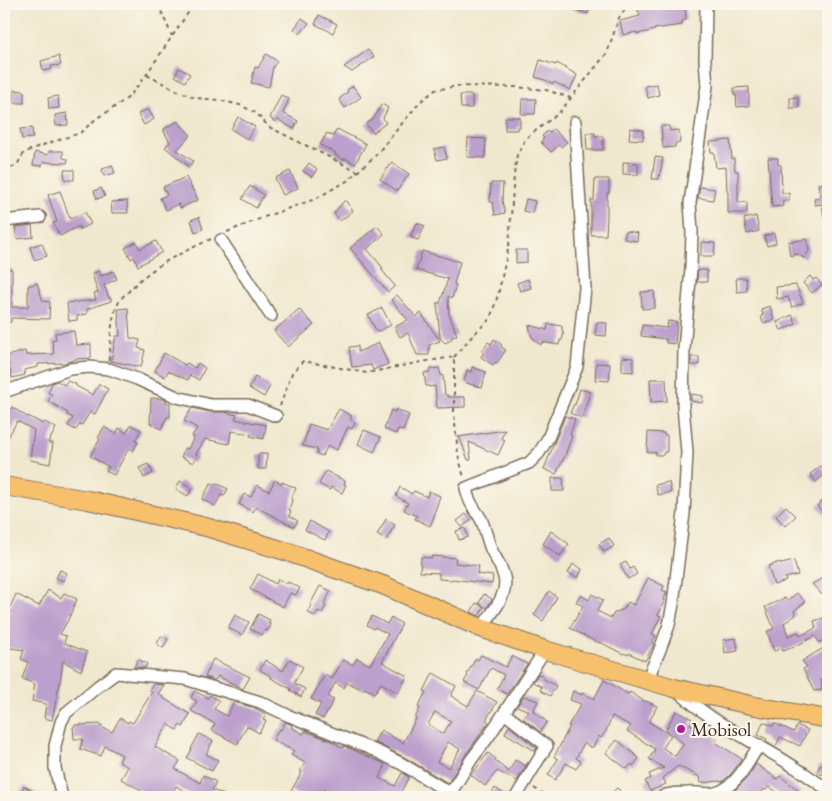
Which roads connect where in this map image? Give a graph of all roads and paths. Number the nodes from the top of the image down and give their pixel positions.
1 (158, 4) edge
2 (194, 4) edge
3 (629, 4) edge
4 (706, 4) edge
5 (172, 36) junction
6 (146, 75) junction
7 (571, 98) junction
8 (575, 122) dead end
9 (4, 171) edge
10 (357, 171) junction
11 (40, 217) dead end
12 (4, 221) edge
13 (219, 238) junction
14 (271, 316) dead end
15 (454, 357) junction
16 (109, 369) junction
17 (4, 392) edge
18 (276, 416) joint
19 (4, 486) edge
20 (466, 488) junction
21 (481, 628) junction
22 (545, 650) junction
23 (647, 680) junction
24 (674, 688) junction
25 (504, 713) junction
26 (828, 719) edge
27 (759, 745) junction
28 (525, 782) junction
29 (828, 790) edge
30 (449, 795) edge
31 (62, 797) edge
32 (516, 797) edge
33 (549, 797) edge
34 (662, 797) edge

1 - 5 path
2 - 5 path
3 - 7 path
4 - 23 street
5 - 6 path
6 - 9 path
6 - 10 path
7 - 10 path
7 - 15 path
8 - 20 street
10 - 13 path
11 - 12 street
13 - 14 street
13 - 16 path
15 - 18 path
15 - 20 path
16 - 17 street
16 - 18 street
19 - 21 highway
20 - 21 street
21 - 22 highway
22 - 23 highway
22 - 25 street
23 - 24 highway
24 - 26 highway
24 - 27 street
25 - 28 street
25 - 30 street
27 - 29 street
27 - 34 street
28 - 32 street
28 - 33 path
30 - 31 street

